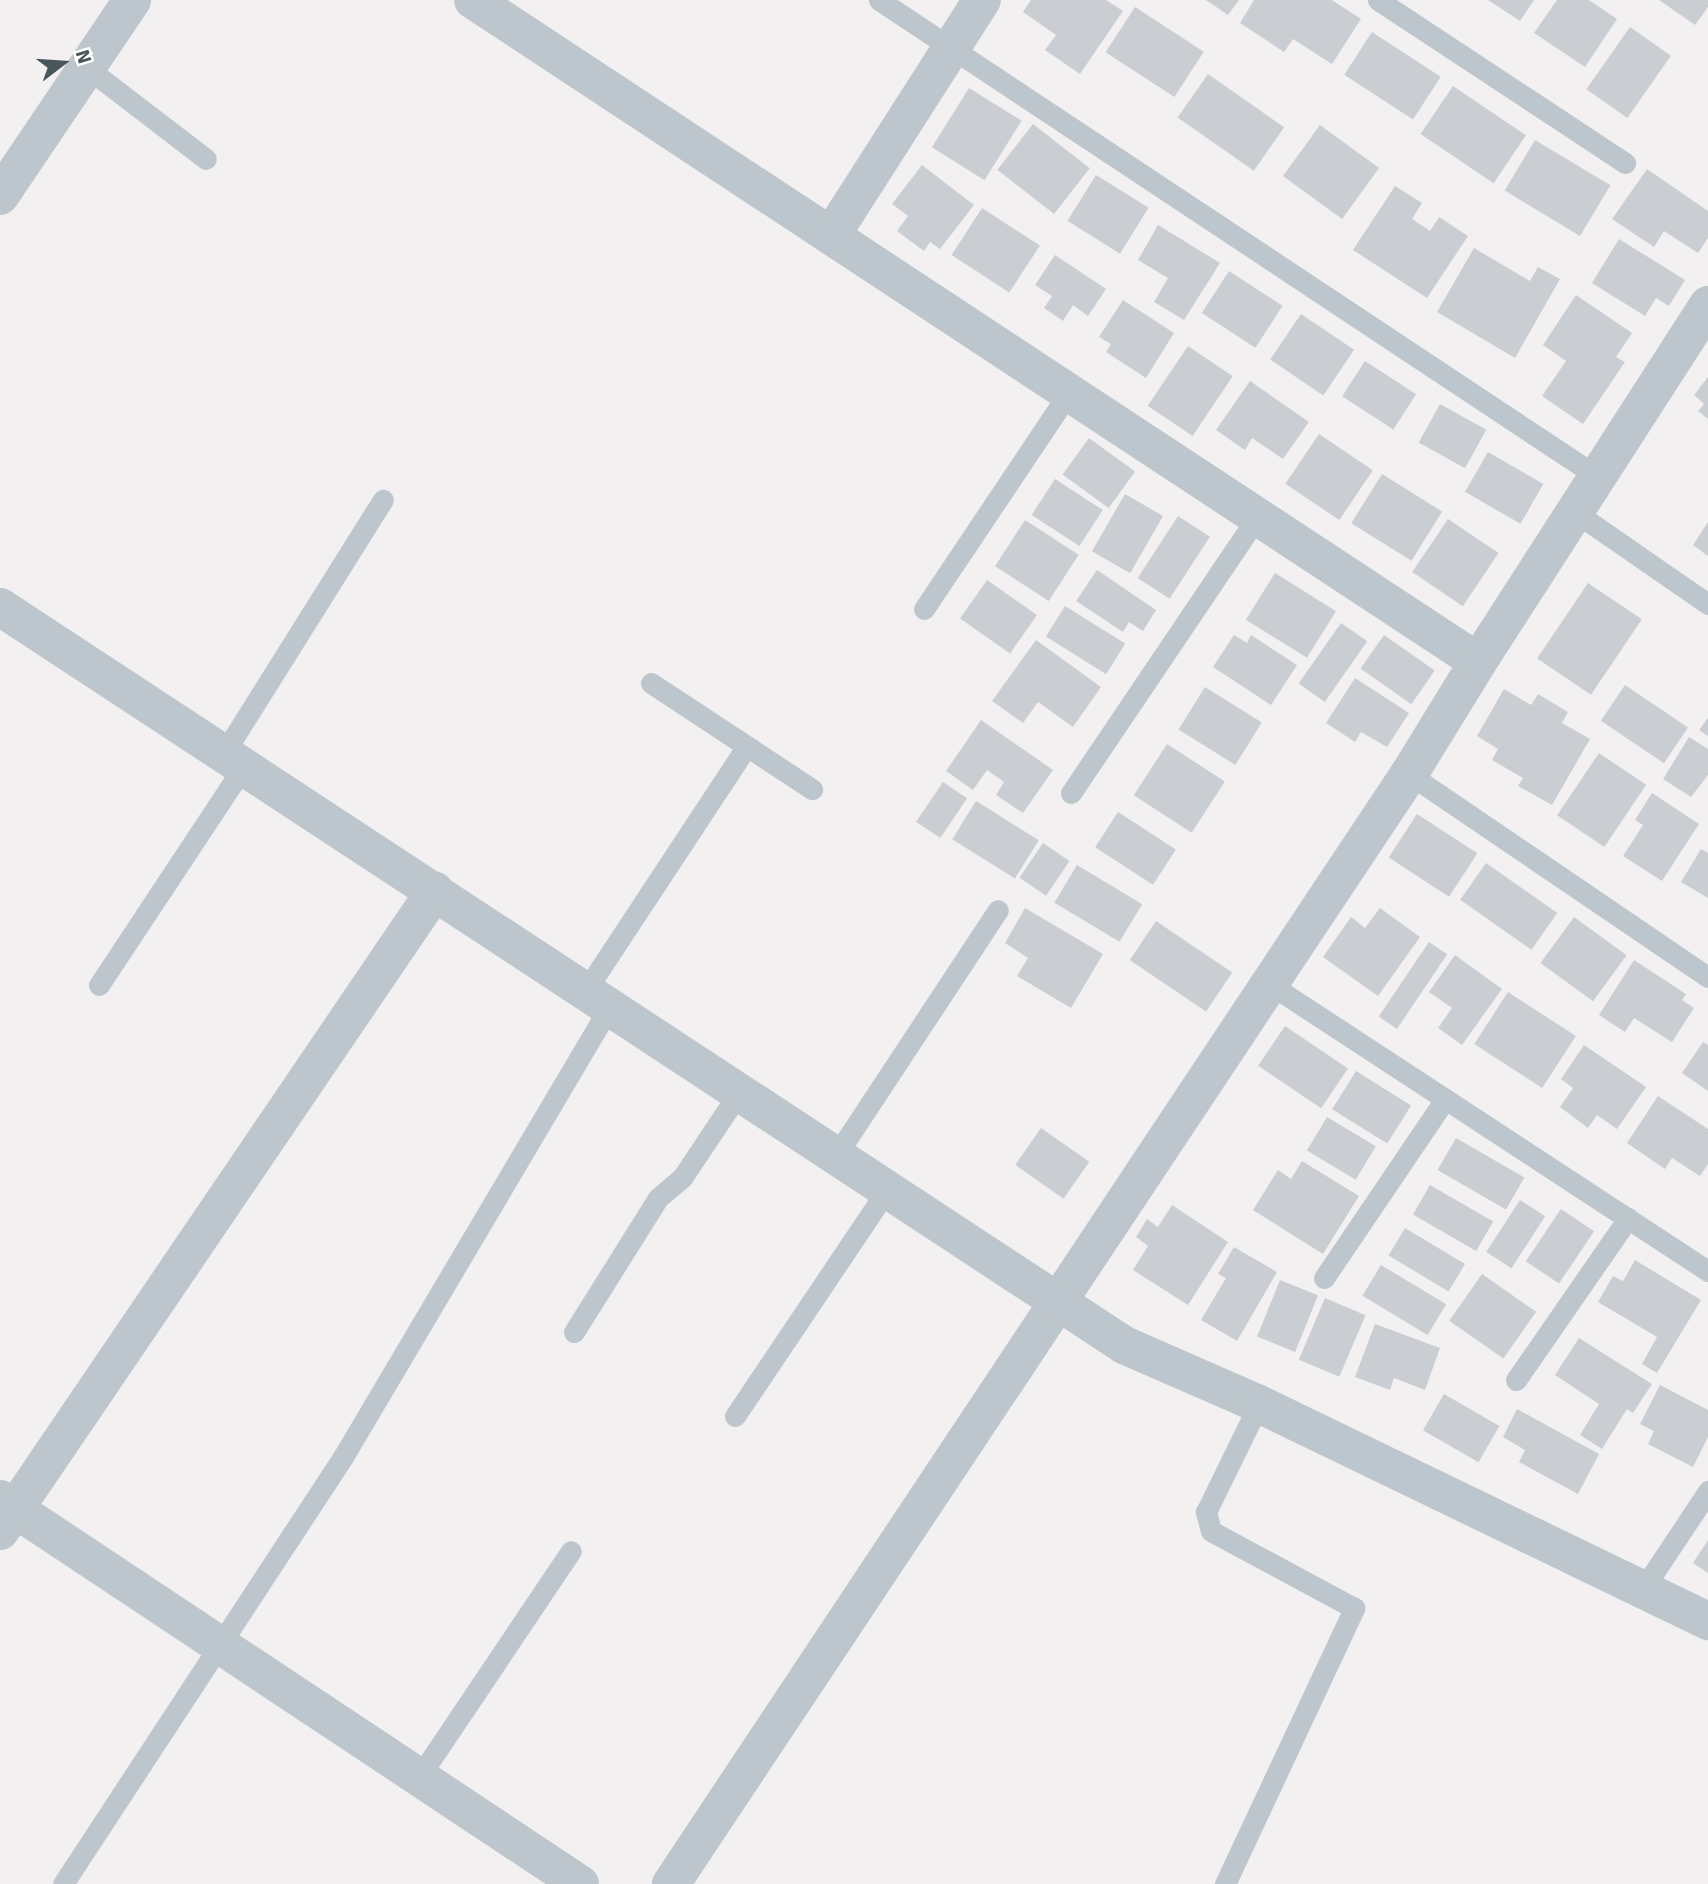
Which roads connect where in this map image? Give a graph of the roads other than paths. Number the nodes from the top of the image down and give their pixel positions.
1 (131, 0) edge
2 (472, 0) edge
3 (879, 0) edge
4 (982, 0) edge
5 (1378, 0) edge
6 (951, 48) junction
7 (86, 67) junction
8 (206, 159) dead end
9 (1625, 163) dead end
10 (0, 196) edge
11 (831, 236) junction
12 (1708, 305) edge
13 (1069, 392) junction
14 (1598, 477) junction
15 (383, 500) dead end
16 (1575, 512) junction
17 (1257, 517) junction
18 (1708, 604) edge
19 (0, 607) edge
20 (923, 609) dead end
21 (1478, 662) junction
22 (651, 683) dead end
23 (747, 746) junction
24 (234, 760) junction
25 (1409, 774) junction
26 (812, 789) dead end
27 (1071, 793) dead end
28 (435, 891) junction
29 (998, 910) dead end
30 (1708, 977) edge
31 (1268, 983) junction
32 (99, 985) dead end
33 (598, 998) junction
34 (740, 1091) junction
35 (1445, 1099) junction
36 (837, 1154) junction
37 (888, 1188) junction
38 (1628, 1218) junction
39 (1708, 1270) edge
40 (1324, 1278) dead end
41 (1060, 1300) junction
42 (573, 1332) dead end
43 (1516, 1380) dead end
44 (1259, 1404) junction
45 (735, 1416) dead end
46 (1708, 1491) edge
47 (5, 1513) edge
48 (571, 1551) dead end
49 (1643, 1589) junction
50 (1708, 1621) edge
51 (222, 1646) junction
52 (419, 1777) junction
53 (63, 1884) edge
54 (580, 1884) edge
55 (671, 1884) edge
56 (1226, 1884) edge

1 - 7 street
2 - 11 street
3 - 6 lane
4 - 6 street
5 - 9 lane
6 - 11 street
6 - 14 lane
7 - 8 lane
7 - 10 street
11 - 13 street
12 - 14 street
13 - 17 street
13 - 20 lane
14 - 16 street
15 - 24 lane
16 - 18 lane
16 - 21 street
17 - 21 street
17 - 27 lane
19 - 24 street
21 - 25 street
22 - 23 lane
23 - 26 lane
23 - 33 lane
24 - 28 street
24 - 32 lane
25 - 30 lane
25 - 31 street
28 - 33 street
28 - 47 street
29 - 36 lane
31 - 35 lane
31 - 41 street
33 - 34 street
33 - 51 lane
34 - 36 street
34 - 42 lane
35 - 38 lane
35 - 40 lane
36 - 37 street
37 - 41 street
37 - 45 lane
38 - 39 lane
38 - 43 lane
41 - 44 street
41 - 55 street
44 - 49 street
44 - 56 lane
46 - 49 lane
47 - 51 street
48 - 52 lane
49 - 50 street
51 - 52 street
51 - 53 lane
52 - 54 street

